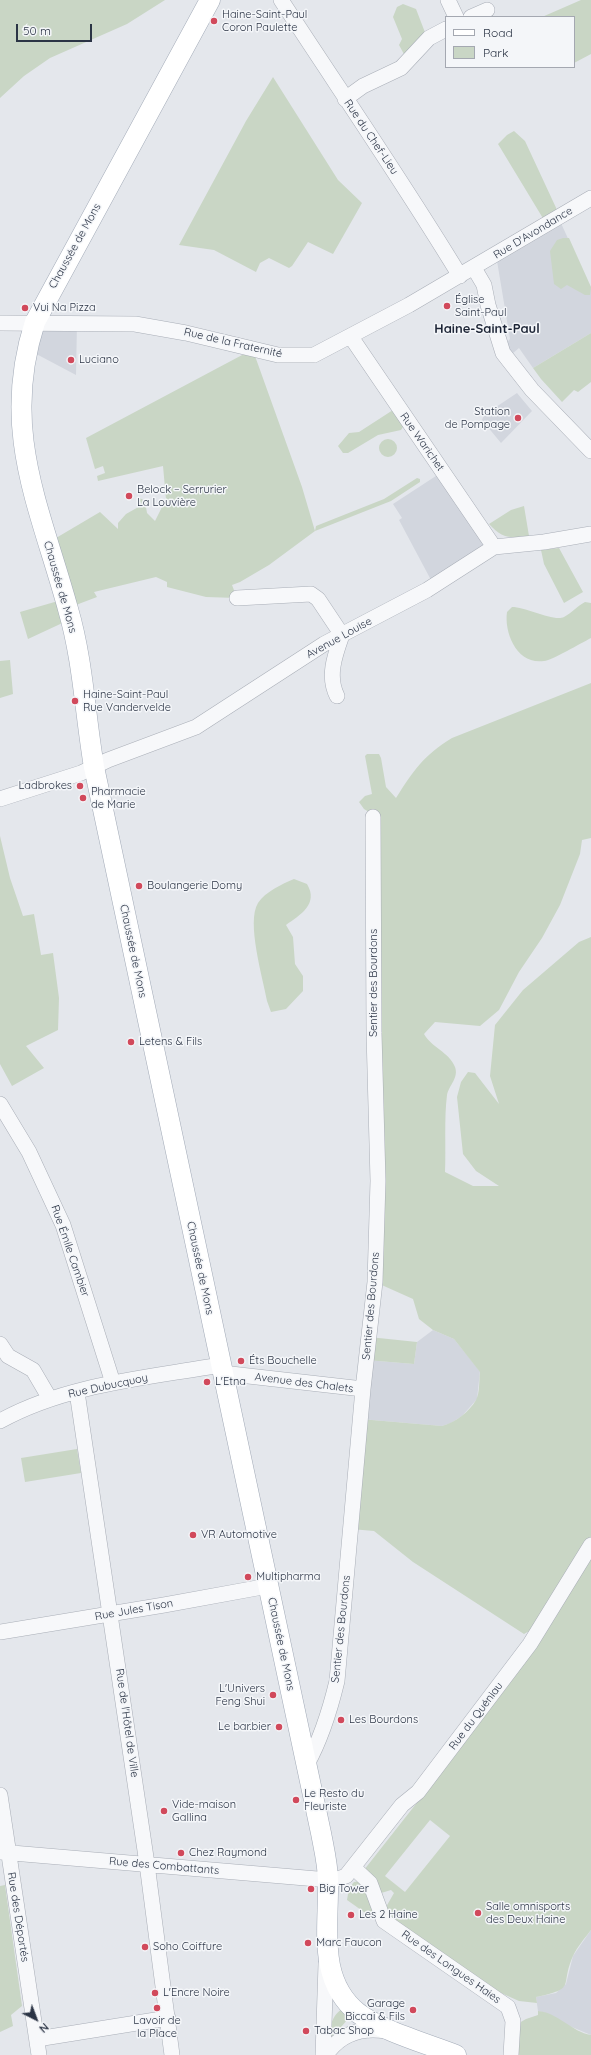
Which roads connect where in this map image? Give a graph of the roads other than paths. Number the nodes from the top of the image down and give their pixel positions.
1 (210, 0) edge
2 (281, 0) edge
3 (448, 0) edge
4 (487, 10) dead end
5 (456, 16) edge
6 (473, 16) edge
7 (445, 30) edge
8 (345, 99) junction
9 (591, 198) edge
10 (467, 272) junction
11 (35, 322) junction
12 (0, 323) edge
13 (351, 337) junction
14 (591, 451) edge
15 (591, 534) edge
16 (494, 547) junction
17 (237, 598) dead end
18 (342, 635) junction
19 (336, 696) dead end
20 (94, 767) junction
21 (0, 799) edge
22 (373, 817) dead end
23 (0, 1104) edge
24 (0, 1344) edge
25 (221, 1369) junction
26 (113, 1384) junction
27 (363, 1390) junction
28 (77, 1392) junction
29 (50, 1399) junction
30 (0, 1421) edge
31 (591, 1545) edge
32 (268, 1586) junction
33 (111, 1614) junction
34 (0, 1632) edge
35 (307, 1764) junction
36 (0, 1795) edge
37 (4, 1852) edge
38 (147, 1864) junction
39 (343, 1875) junction
40 (326, 1943) junction
41 (354, 2009) junction
42 (168, 2018) junction
43 (324, 2030) junction
44 (398, 2032) junction
45 (37, 2039) junction
46 (327, 2052) edge
47 (40, 2055) edge
48 (172, 2055) edge
49 (456, 2055) edge
50 (511, 2055) edge

1 - 11 main road, Chaussée de Mons
2 - 8 street, Rue du Chef-Lieu
3 - 5 street
4 - 6 street
7 - 8 street
8 - 10 street, Rue du Chef-Lieu
9 - 10 street, Rue D'Avondance
10 - 13 street, Rue de la Fraternité
10 - 14 street, Rue du Chef-Lieu
11 - 12 street, Rue de la Fraternité
11 - 13 street, Rue de la Fraternité
11 - 20 main road, Chaussée de Mons
13 - 16 street, Rue Warichet
15 - 16 street, Avenue Louise
16 - 18 street, Avenue Louise
17 - 18 street
18 - 19 street
18 - 20 street, Avenue Louise
20 - 21 street, Avenue Louise
20 - 25 main road, Chaussée de Mons
22 - 27 street, Sentier des Bourdons
23 - 26 street, Rue Émile Cambier
24 - 29 street
25 - 26 street, Rue Dubucquoy
25 - 27 street, Avenue des Chalets
25 - 32 main road, Chaussée de Mons
26 - 28 street, Rue Dubucquoy
27 - 35 street, Sentier des Bourdons
28 - 29 street, Rue Dubucquoy
28 - 33 street, Rue de l'Hôtel de Ville
29 - 30 street, Rue Dubucquoy
31 - 39 street, Rue du Quéniau
32 - 33 street, Rue Jules Tison
32 - 35 main road, Chaussée de Mons
33 - 34 street, Rue Jules Tison
33 - 38 street, Rue de l'Hôtel de Ville
35 - 39 main road, Chaussée de Mons
36 - 37 street, Rue des Déportés
37 - 38 street, Rue des Combattants
37 - 45 street, Rue des Déportés
38 - 39 street, Rue des Combattants
38 - 42 street, Rue de l'Hôtel de Ville
39 - 40 main road, Chaussée de Mons
39 - 50 street, Rue des Longues Haies
40 - 41 main road, Chaussée de Mons
40 - 43 street, Chaussée de Mons
41 - 43 street
41 - 44 main road, Chaussée de Mons
41 - 46 street
42 - 45 street
42 - 48 street, Rue de l'Hôtel de Ville
43 - 46 street, Chaussée de Mons
44 - 46 street, Chaussée de Mons
44 - 49 main road, Chaussée de Mons
45 - 47 street, Rue des Déportés

